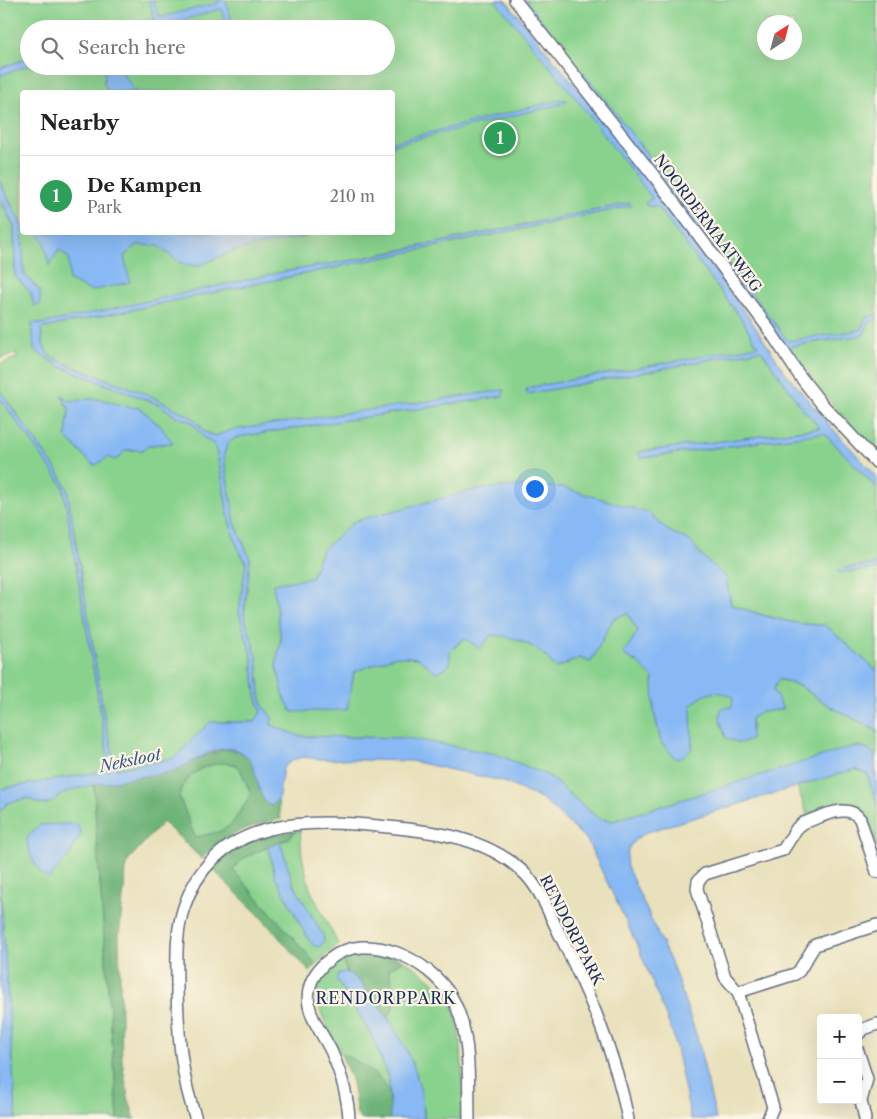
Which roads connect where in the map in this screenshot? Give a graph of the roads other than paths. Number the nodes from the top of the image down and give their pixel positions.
1 (516, 0) edge
2 (877, 463) edge
3 (877, 872) edge
4 (877, 925) edge
5 (738, 992) junction
6 (877, 1024) edge
7 (862, 1031) edge
8 (861, 1059) edge
9 (196, 1119) edge
10 (349, 1119) edge
11 (469, 1119) edge
12 (628, 1119) edge
13 (768, 1119) edge
14 (865, 1119) edge

1 - 2 street, NOORDERMAATWEG
3 - 5 street
4 - 5 street
5 - 13 street
6 - 7 street
8 - 14 street
9 - 12 street, RENDORPPARK
10 - 11 street

